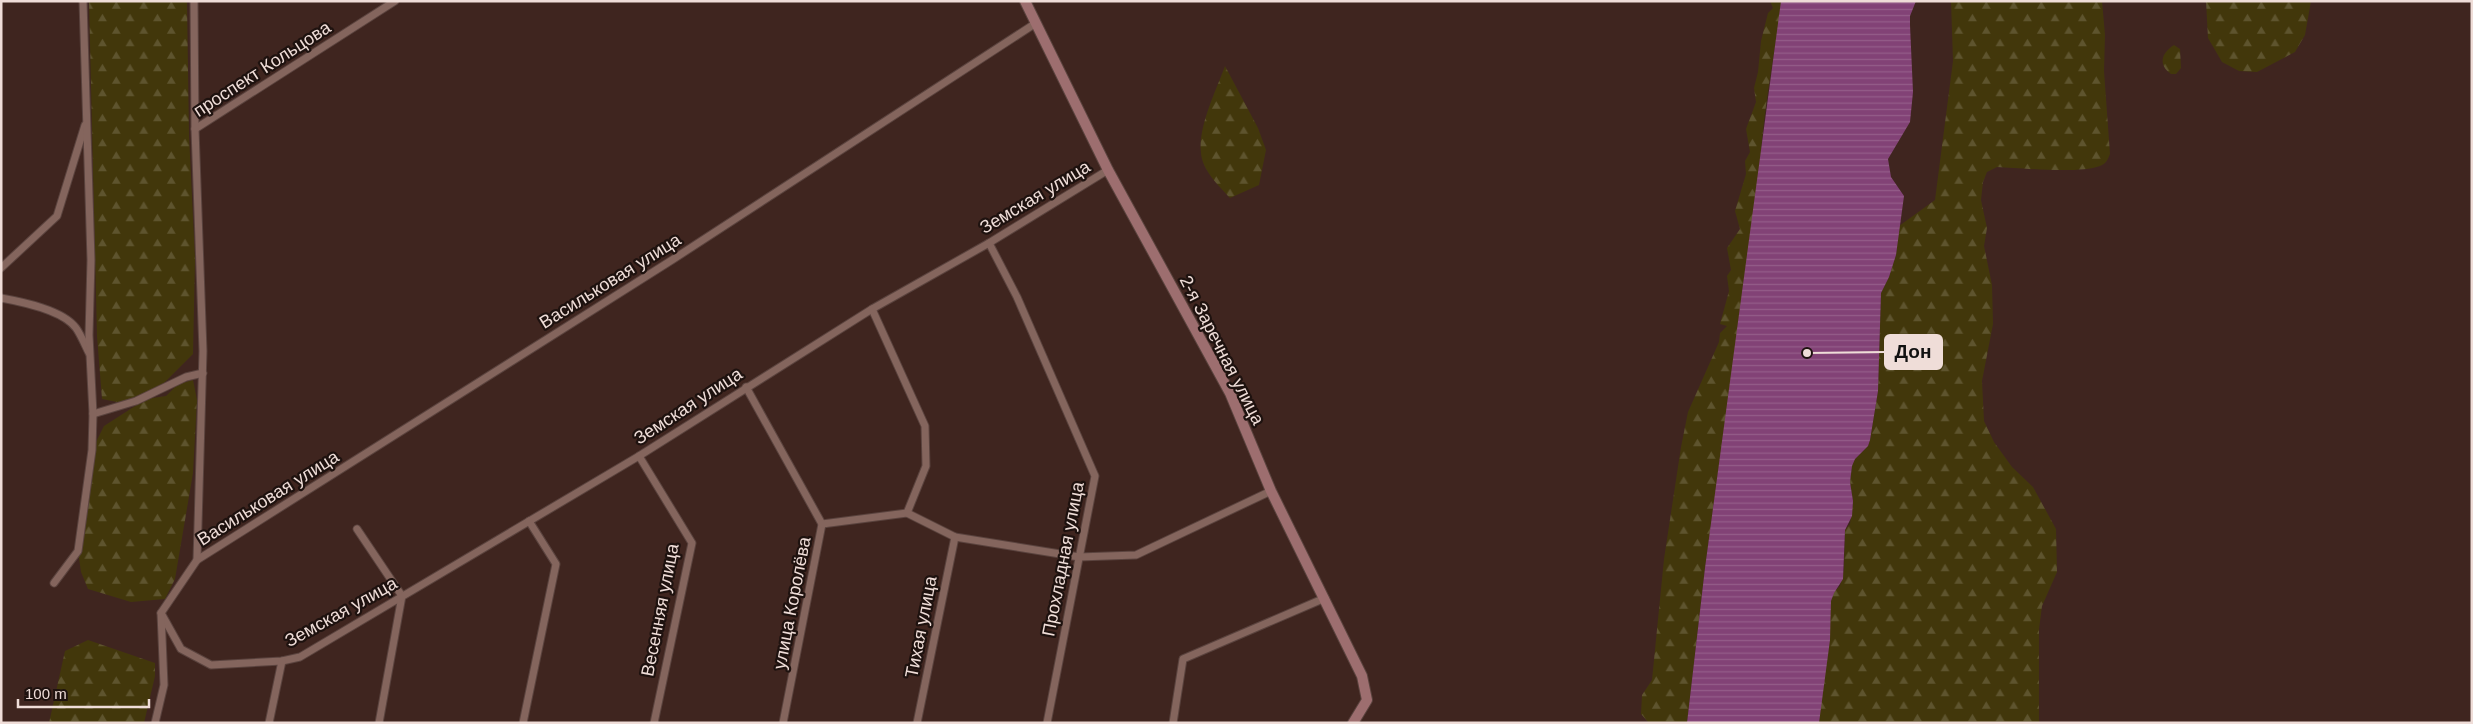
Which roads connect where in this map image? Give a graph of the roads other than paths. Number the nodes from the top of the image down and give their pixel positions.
1 (83, 1) edge
2 (194, 1) edge
3 (395, 1) edge
4 (1025, 1) edge
5 (1036, 23) junction
6 (87, 117) junction
7 (195, 129) junction
8 (1108, 170) junction
9 (989, 243) junction
10 (1, 268) edge
11 (1, 298) edge
12 (872, 309) junction
13 (90, 355) junction
14 (203, 373) junction
15 (746, 387) junction
16 (93, 414) junction
17 (639, 456) junction
18 (1271, 491) junction
19 (907, 513) junction
20 (529, 521) junction
21 (822, 524) junction
22 (357, 529) dead end
23 (955, 537) junction
24 (1079, 557) junction
25 (197, 560) junction
26 (54, 583) dead end
27 (402, 596) junction
28 (1325, 598) junction
29 (161, 613) junction
30 (282, 661) junction
31 (155, 723) edge
32 (269, 723) edge
33 (379, 723) edge
34 (523, 723) edge
35 (654, 723) edge
36 (783, 723) edge
37 (917, 723) edge
38 (1047, 723) edge
39 (1173, 723) edge
40 (1353, 723) edge

1 - 6 street
2 - 7 street
3 - 7 street, проспект Кольцова
4 - 5 street, 2-я Заречная улица
5 - 8 street, 2-я Заречная улица
5 - 25 street, Васильковая улица
6 - 10 street
6 - 13 street
7 - 14 street
8 - 9 street, Земская улица
8 - 18 street, 2-я Заречная улица
9 - 12 street, Земская улица
9 - 24 street, Прохладная улица
11 - 13 street
12 - 15 street, Земская улица
12 - 19 street
13 - 16 street
14 - 16 street
14 - 25 street
15 - 17 street, Земская улица
15 - 21 street, улица Королёва
16 - 26 street
17 - 20 street, Земская улица
17 - 35 street, Весенняя улица
18 - 24 street
18 - 28 street, 2-я Заречная улица
19 - 21 street
19 - 23 street
20 - 27 street, Земская улица
20 - 34 street
21 - 36 street, улица Королёва
22 - 27 street
23 - 24 street
23 - 37 street, Тихая улица
24 - 38 street, Прохладная улица
25 - 29 street
27 - 30 street, Земская улица
27 - 33 street
28 - 39 street
28 - 40 street, 2-я Заречная улица
29 - 30 street, Земская улица
29 - 31 street
30 - 32 street, Земская улица

